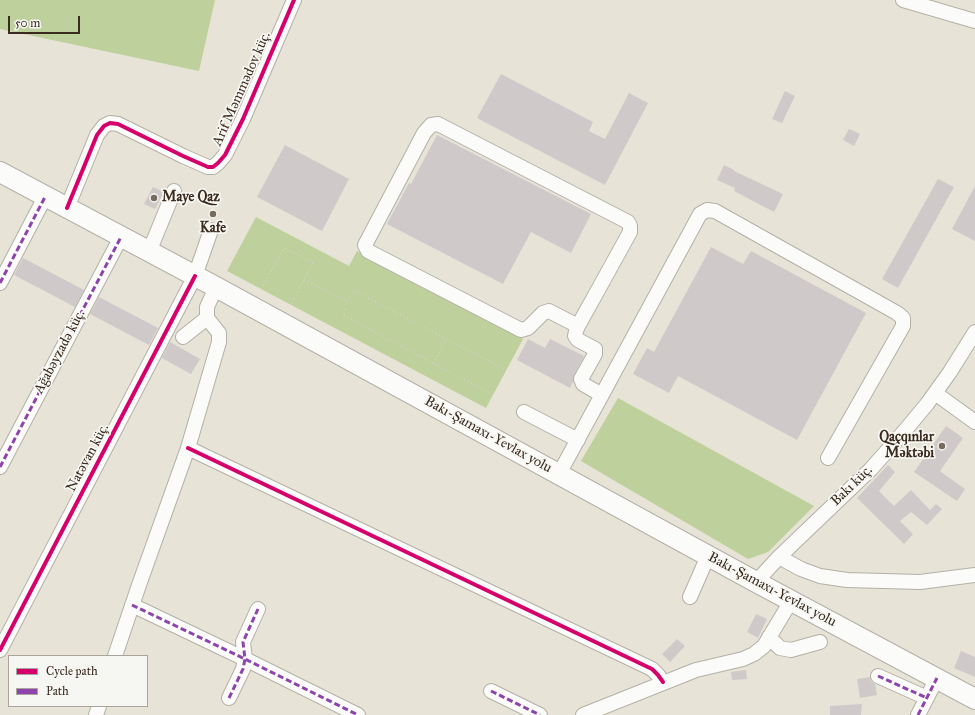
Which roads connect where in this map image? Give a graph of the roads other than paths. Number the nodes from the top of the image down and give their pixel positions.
1 (294, 0) edge
2 (903, 0) edge
3 (975, 21) edge
4 (0, 172) edge
5 (174, 191) dead end
6 (45, 197) junction
7 (66, 208) junction
8 (211, 230) dead end
9 (121, 237) junction
10 (149, 252) junction
11 (195, 276) junction
12 (0, 283) edge
13 (216, 287) junction
14 (207, 318) junction
15 (578, 326) junction
16 (975, 332) edge
17 (183, 337) dead end
18 (935, 393) junction
19 (602, 395) junction
20 (524, 412) dead end
21 (975, 422) edge
22 (578, 440) junction
23 (188, 448) junction
24 (828, 458) dead end
25 (0, 467) edge
26 (559, 474) junction
27 (708, 556) junction
28 (779, 557) junction
29 (975, 576) edge
30 (756, 582) junction
31 (690, 597) dead end
32 (791, 600) junction
33 (132, 605) junction
34 (258, 609) dead end
35 (769, 637) junction
36 (820, 642) dead end
37 (0, 650) edge
38 (115, 655) edge
39 (245, 659) junction
40 (878, 676) dead end
41 (937, 678) junction
42 (663, 682) junction
43 (491, 690) dead end
44 (229, 698) dead end
45 (927, 698) junction
46 (975, 698) edge
47 (358, 715) edge
48 (540, 715) edge
49 (583, 715) edge
50 (918, 715) edge

1 - 7 street, Arif Məmmədov küç.
2 - 3 street
4 - 6 highway, Bakı-Şamaxı-Yevlax yolu
5 - 10 street
6 - 7 highway, Bakı-Şamaxı-Yevlax yolu
6 - 12 street
7 - 9 highway, Bakı-Şamaxı-Yevlax yolu
8 - 11 street, Natəvan küç.
9 - 10 highway, Bakı-Şamaxı-Yevlax yolu
9 - 25 street, Ağabəyzadə küç.
10 - 11 highway, Bakı-Şamaxı-Yevlax yolu
11 - 13 highway, Bakı-Şamaxı-Yevlax yolu
11 - 37 street, Natəvan küç.
13 - 14 street
13 - 26 highway, Bakı-Şamaxı-Yevlax yolu
14 - 17 street
14 - 23 street
15 - 15 street
15 - 19 street
16 - 18 street, Bakı küç.
18 - 21 street
18 - 28 street, Bakı küç.
19 - 22 street
19 - 24 street
20 - 22 street
22 - 26 street
23 - 33 street
23 - 42 street
26 - 27 highway, Bakı-Şamaxı-Yevlax yolu
27 - 30 highway, Bakı-Şamaxı-Yevlax yolu
27 - 31 street
28 - 29 street
28 - 30 street, Bakı küç.
30 - 32 highway, Bakı-Şamaxı-Yevlax yolu
32 - 35 street
32 - 41 highway, Bakı-Şamaxı-Yevlax yolu
33 - 38 street
33 - 39 street
34 - 39 street
35 - 36 street
35 - 42 street
39 - 44 street
39 - 47 street
40 - 45 street
41 - 45 street
41 - 46 highway, Bakı-Şamaxı-Yevlax yolu
42 - 49 street
43 - 48 street
45 - 50 street

